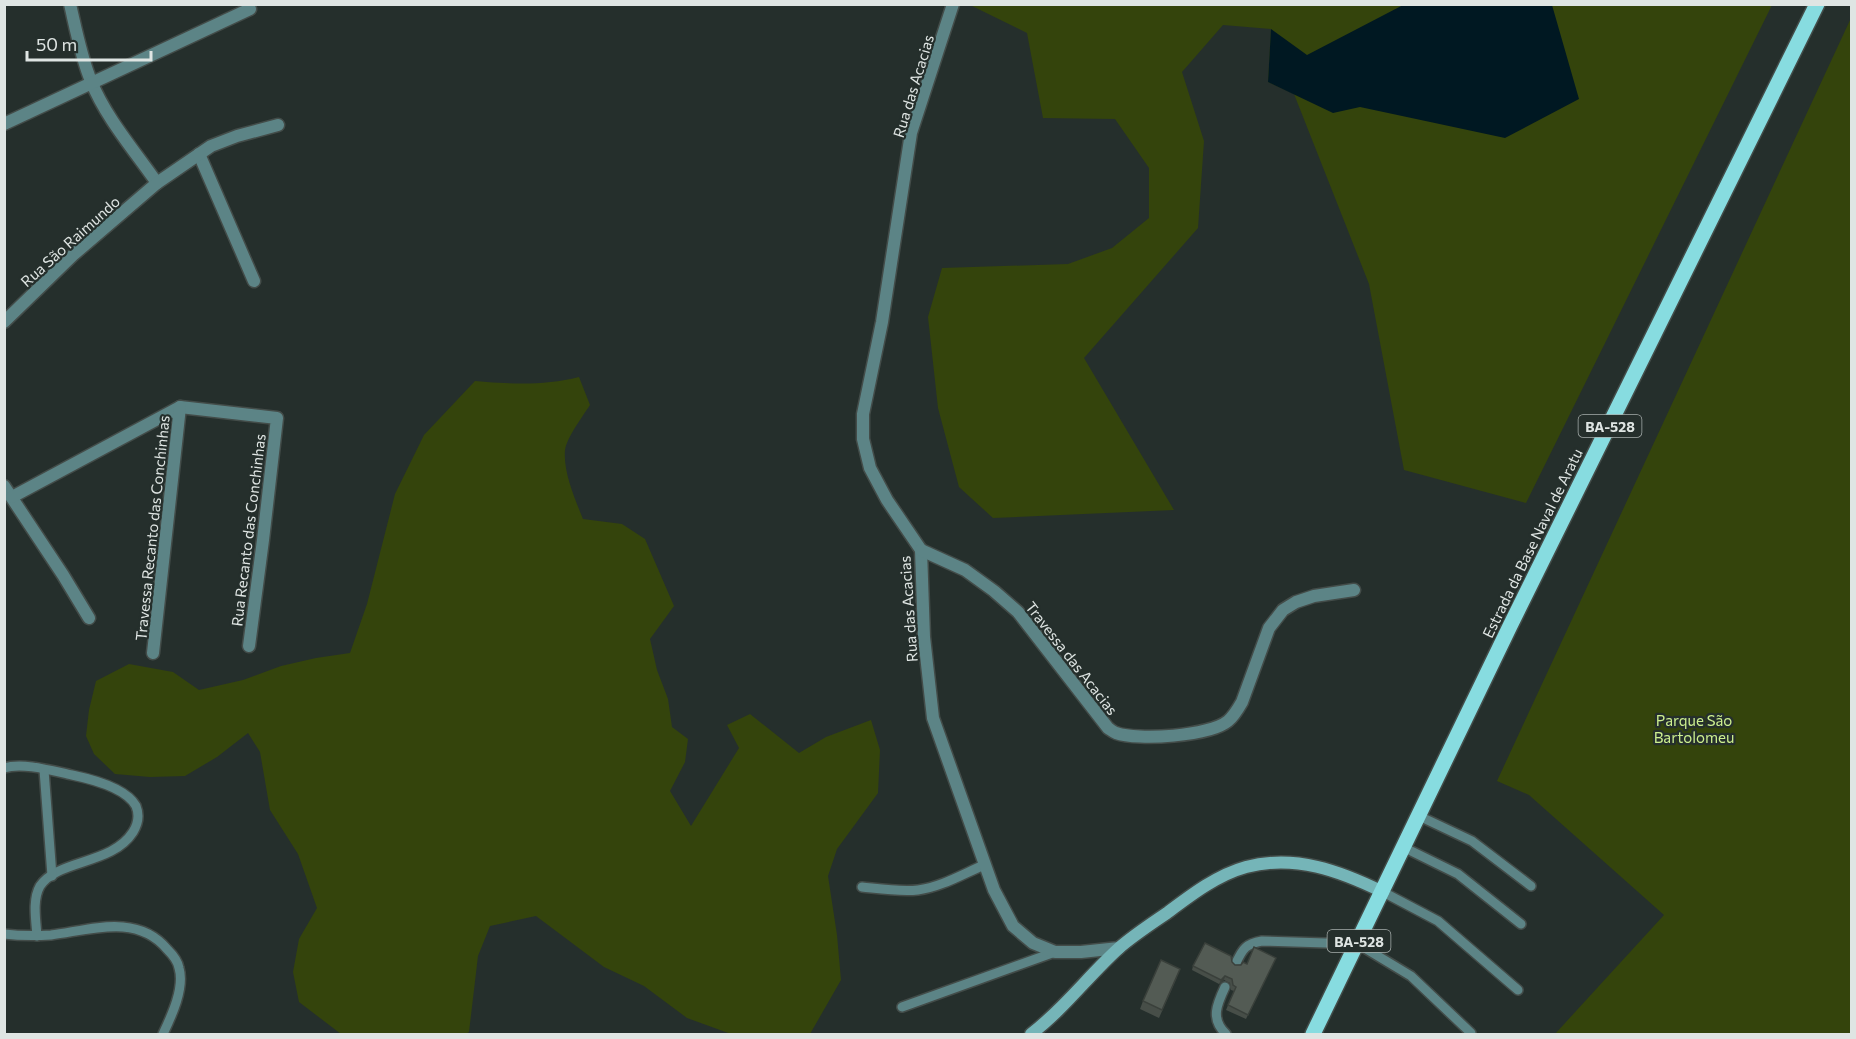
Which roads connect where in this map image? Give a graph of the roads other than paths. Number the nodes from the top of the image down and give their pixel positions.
1 (70, 4) edge
2 (1817, 4) edge
3 (953, 5) edge
4 (250, 9) dead end
5 (92, 83) junction
6 (4, 124) edge
7 (278, 125) dead end
8 (199, 154) junction
9 (157, 183) junction
10 (254, 280) dead end
11 (4, 322) edge
12 (180, 407) junction
13 (4, 486) edge
14 (12, 497) junction
15 (921, 550) junction
16 (1354, 590) dead end
17 (89, 618) dead end
18 (249, 646) dead end
19 (153, 652) dead end
20 (4, 768) edge
21 (44, 770) junction
22 (1419, 816) junction
23 (1403, 847) junction
24 (984, 865) junction
25 (52, 876) junction
26 (1531, 886) dead end
27 (862, 888) dead end
28 (1383, 892) junction
29 (1521, 924) dead end
30 (4, 934) edge
31 (37, 936) junction
32 (1358, 944) junction
33 (1119, 948) junction
34 (1055, 952) junction
35 (1236, 963) edge
36 (1225, 987) dead end
37 (1518, 990) dead end
38 (902, 1007) dead end
39 (1472, 1033) dead end
40 (163, 1035) edge
41 (1030, 1035) edge
42 (1226, 1035) edge
43 (1312, 1035) edge

1 - 5 street
2 - 22 main road, Estrada da Base Naval de Aratu / BA-528
3 - 15 street, Rua das Acacias
4 - 5 street
5 - 6 street
5 - 9 street
7 - 8 street, Rua São Raimundo
8 - 9 street, Rua São Raimundo
8 - 10 street
9 - 11 street, Rua São Raimundo
12 - 14 street
12 - 18 street, Rua Recanto das Conchinhas
12 - 19 street, Travessa Recanto das Conchinhas
13 - 14 street
14 - 17 street
15 - 16 street, Travessa das Acacias
15 - 24 street, Rua das Acacias
20 - 21 lane
21 - 25 lane
21 - 25 lane
22 - 23 main road, Estrada da Base Naval de Aratu / BA-528
22 - 26 lane
23 - 28 main road, Estrada da Base Naval de Aratu / BA-528
23 - 29 lane
24 - 27 lane
24 - 34 street, Rua das Acacias
25 - 31 lane
28 - 32 main road, Estrada da Base Naval de Aratu / BA-528
28 - 33 street
28 - 37 lane
30 - 31 lane
31 - 40 lane
32 - 35 lane
32 - 39 lane
32 - 43 main road, Estrada da Base Naval de Aratu / BA-528
33 - 34 street, Rua das Acacias
33 - 41 street
34 - 38 lane
36 - 42 lane

